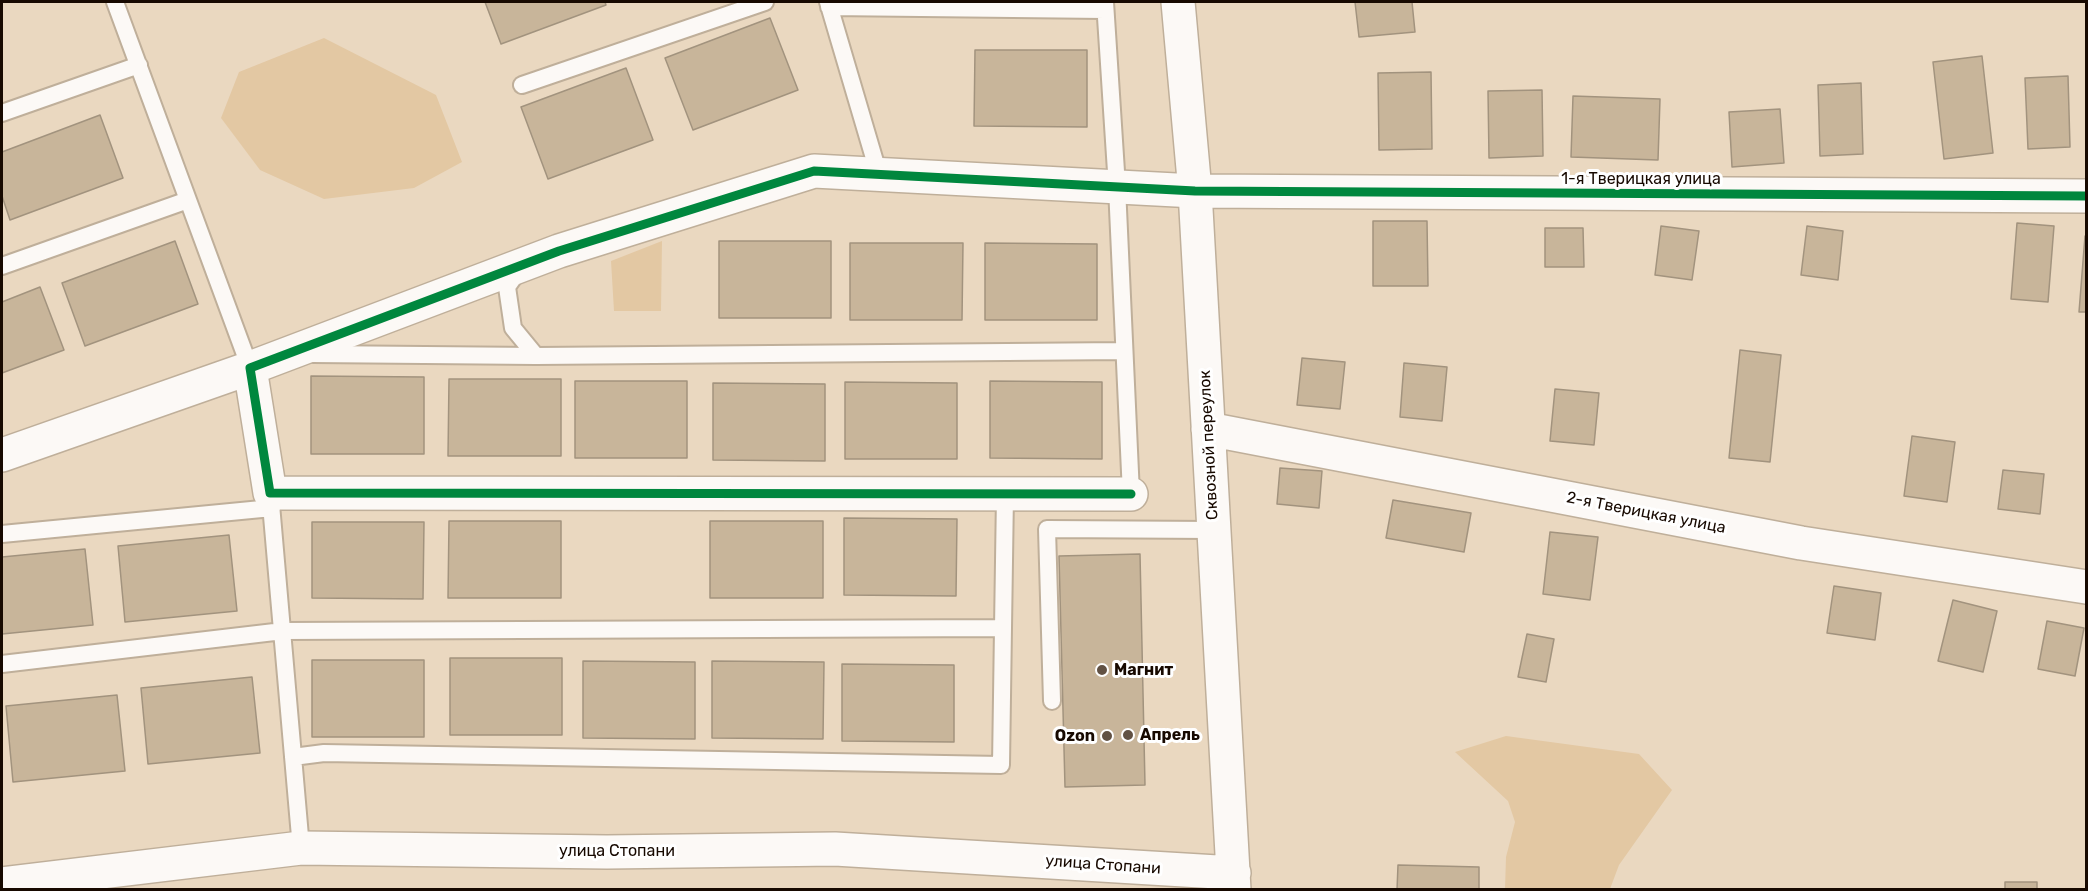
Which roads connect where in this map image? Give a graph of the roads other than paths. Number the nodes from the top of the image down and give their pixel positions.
1 (115, 2) edge
2 (765, 2) edge
3 (1178, 2) edge
4 (828, 4) edge
5 (1105, 6) edge
6 (138, 64) junction
7 (522, 85) dead end
8 (2, 112) edge
9 (879, 175) junction
10 (1117, 187) junction
11 (1195, 191) junction
12 (2086, 196) edge
13 (188, 200) junction
14 (523, 265) junction
15 (2, 266) edge
16 (1124, 351) junction
17 (288, 354) junction
18 (536, 356) junction
19 (250, 368) junction
20 (1208, 429) junction
21 (2, 455) edge
22 (1005, 494) junction
23 (1131, 494) joint
24 (271, 501) junction
25 (1214, 530) junction
26 (2, 534) edge
27 (2086, 587) edge
28 (1003, 628) junction
29 (283, 631) junction
30 (2, 664) edge
31 (1052, 701) dead end
32 (293, 758) junction
33 (301, 848) junction
34 (1234, 881) edge
35 (2, 884) edge

1 - 6 lane
2 - 7 lane
3 - 11 street, Сквозной переулок
4 - 5 lane
4 - 9 lane
5 - 10 lane
6 - 8 lane
6 - 13 lane
9 - 10 street, 1-я Тверицкая улица
9 - 14 street, 1-я Тверицкая улица
10 - 11 street, 1-я Тверицкая улица
10 - 16 lane
11 - 12 street, 1-я Тверицкая улица
11 - 20 street, Сквозной переулок
13 - 15 lane
13 - 19 lane
14 - 17 street, 1-я Тверицкая улица
14 - 18 lane
16 - 18 lane
16 - 23 lane
17 - 18 lane
17 - 19 street, 1-я Тверицкая улица
19 - 21 street, 1-я Тверицкая улица
19 - 24 street
20 - 25 street, Сквозной переулок
20 - 27 street, 2-я Тверицкая улица
22 - 23 street
22 - 24 street
22 - 28 lane
24 - 26 lane
24 - 29 lane
25 - 31 lane
25 - 34 street, Сквозной переулок
28 - 29 lane
28 - 32 lane
29 - 30 lane
29 - 32 lane
32 - 33 lane
33 - 34 street, улица Стопани
33 - 35 street, улица Стопани

